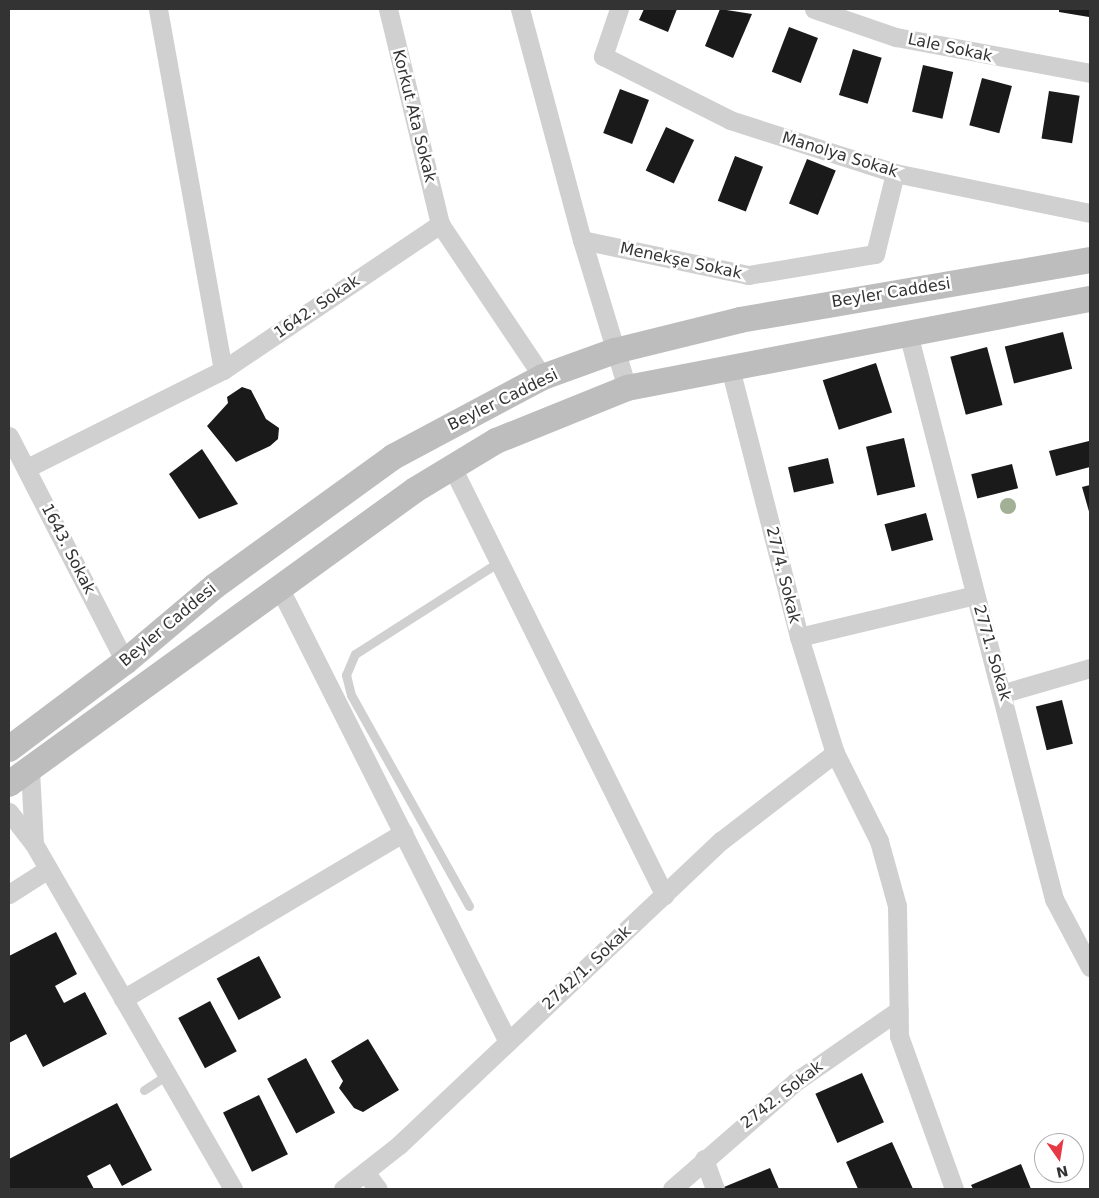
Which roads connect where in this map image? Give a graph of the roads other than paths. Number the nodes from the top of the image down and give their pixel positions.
1 (158, 9) edge
2 (388, 9) edge
3 (520, 9) edge
4 (618, 9) edge
5 (814, 9) edge
6 (1090, 73) edge
7 (896, 173) junction
8 (1090, 213) edge
9 (440, 224) junction
10 (582, 240) junction
11 (1090, 260) edge
12 (1090, 299) edge
13 (908, 334) junction
14 (615, 351) junction
15 (730, 368) junction
16 (223, 370) junction
17 (543, 377) junction
18 (627, 388) junction
19 (9, 436) edge
20 (452, 467) junction
21 (26, 468) junction
22 (499, 562) junction
23 (279, 587) junction
24 (975, 595) junction
25 (799, 637) junction
26 (125, 662) junction
27 (1090, 668) edge
28 (144, 686) junction
29 (1004, 693) junction
30 (13, 747) edge
31 (835, 753) junction
32 (19, 777) edge
33 (9, 812) edge
34 (403, 833) junction
35 (34, 844) junction
36 (48, 869) junction
37 (9, 894) edge
38 (664, 895) junction
39 (469, 906) dead end
40 (1090, 967) edge
41 (123, 999) junction
42 (899, 1010) junction
43 (508, 1042) junction
44 (167, 1075) junction
45 (144, 1090) dead end
46 (704, 1159) junction
47 (365, 1172) junction
48 (233, 1189) edge
49 (343, 1189) edge
50 (378, 1189) edge
51 (672, 1189) edge
52 (715, 1189) edge
53 (954, 1189) edge

1 - 16 street
2 - 9 street, Korkut Ata Sokak
3 - 10 street
4 - 7 street, Manolya Sokak
5 - 6 street, Lale Sokak
7 - 8 street, Manolya Sokak
7 - 10 street, Menekşe Sokak
9 - 16 street, 1642. Sokak
9 - 17 street
10 - 14 street
11 - 14 main road, Beyler Caddesi
12 - 13 main road, Beyler Caddesi
13 - 15 main road, Beyler Caddesi
13 - 24 street, 2771. Sokak
14 - 17 main road, Beyler Caddesi
14 - 18 street
15 - 18 main road, Beyler Caddesi
15 - 25 street, 2774. Sokak
16 - 21 street, 1642. Sokak
17 - 26 main road, Beyler Caddesi
18 - 20 main road, Beyler Caddesi
19 - 21 street, 1643. Sokak
20 - 22 street
20 - 23 main road, Beyler Caddesi
21 - 26 street, 1643. Sokak
22 - 38 street
22 - 39 lane
23 - 28 main road, Beyler Caddesi
23 - 34 street
24 - 25 street, 2774. Sokak
24 - 29 street, 2771. Sokak
25 - 31 street
26 - 28 main road
26 - 30 main road, Beyler Caddesi
27 - 29 street
28 - 32 main road, Beyler Caddesi
29 - 40 street, 2771. Sokak
30 - 32 main road
31 - 38 street, 2742/1. Sokak
31 - 42 street
32 - 35 street
33 - 35 street
34 - 41 street
34 - 43 street
35 - 36 street
36 - 37 street
36 - 41 street
38 - 43 street, 2742/1. Sokak
41 - 44 street
42 - 46 street, 2742. Sokak
42 - 53 street
43 - 47 street, 2742/1. Sokak
44 - 45 lane
44 - 48 street
46 - 51 street, 2742. Sokak
46 - 52 street
47 - 49 street, 2742/1. Sokak
47 - 50 street

